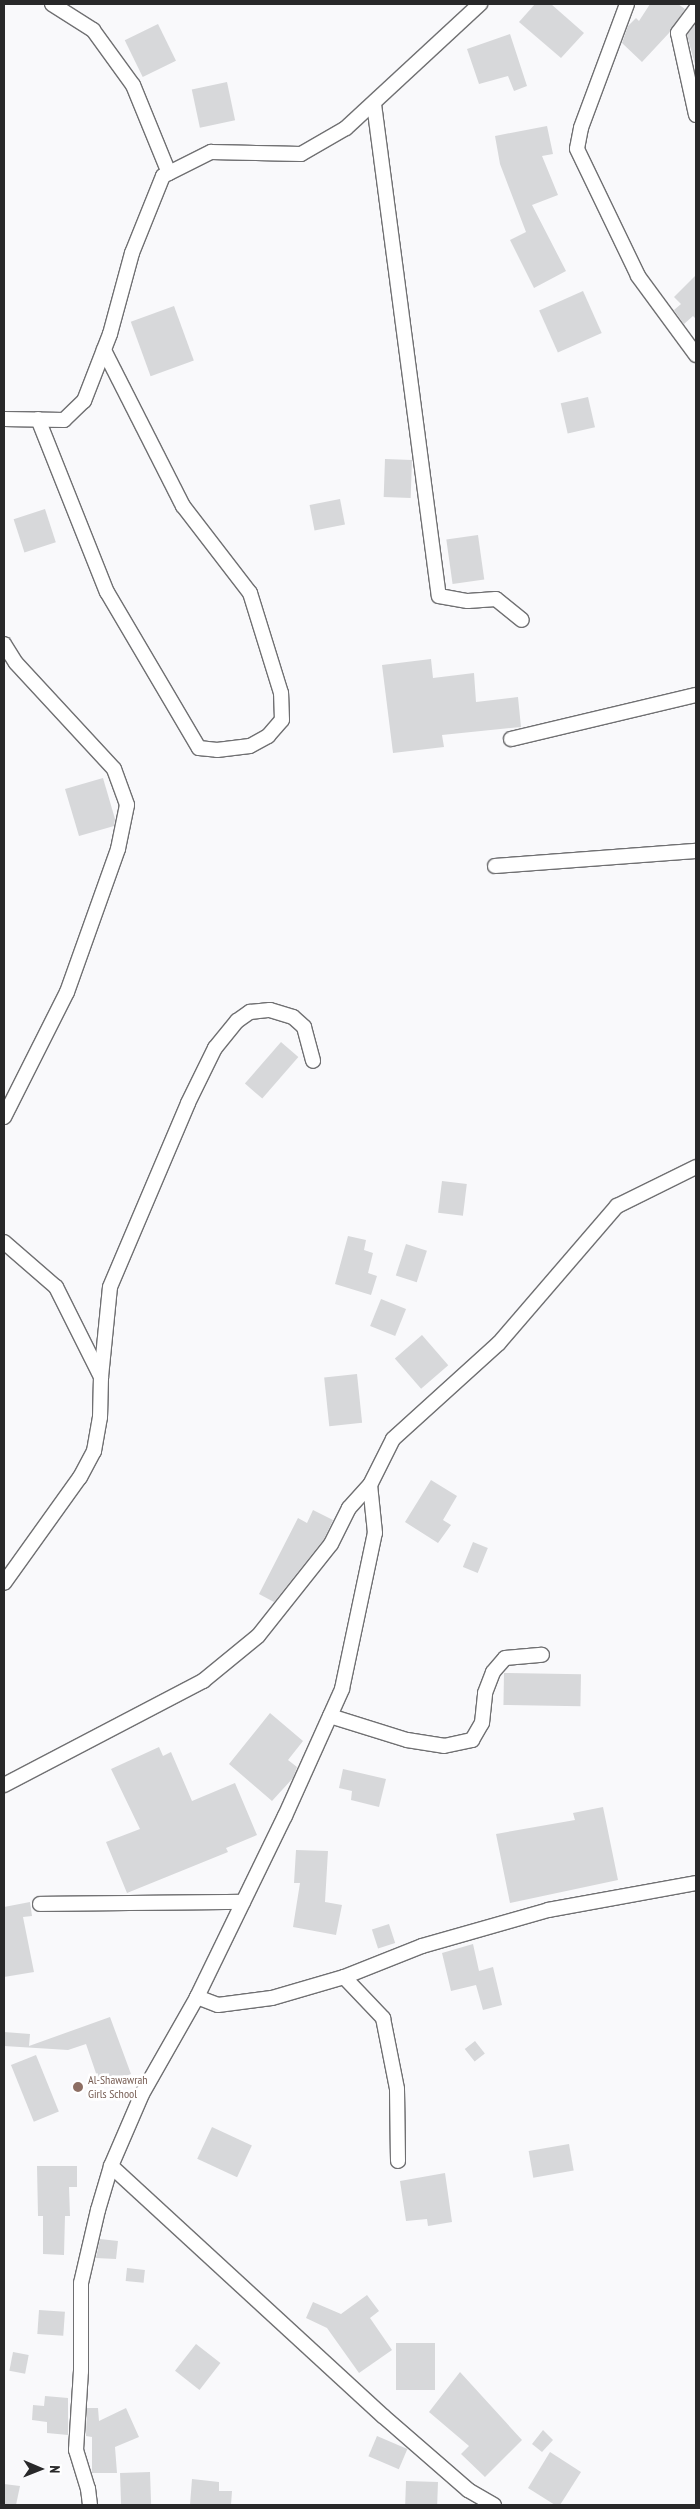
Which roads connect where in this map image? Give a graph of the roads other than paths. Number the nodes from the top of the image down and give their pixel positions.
1 (52, 4) edge
2 (480, 4) edge
3 (627, 4) edge
4 (696, 9) edge
5 (374, 104) junction
6 (696, 115) edge
7 (169, 173) junction
8 (104, 350) junction
9 (696, 355) edge
10 (4, 419) edge
11 (38, 419) junction
12 (522, 620) dead end
13 (4, 644) edge
14 (696, 695) edge
15 (510, 739) dead end
16 (696, 851) edge
17 (495, 866) dead end
18 (313, 1061) dead end
19 (4, 1117) edge
20 (696, 1167) edge
21 (4, 1242) edge
22 (102, 1377) junction
23 (370, 1485) junction
24 (4, 1583) edge
25 (542, 1655) dead end
26 (330, 1716) junction
27 (4, 1785) edge
28 (696, 1883) edge
29 (243, 1902) junction
30 (40, 1904) dead end
31 (344, 1977) junction
32 (197, 1997) junction
33 (398, 2161) dead end
34 (111, 2166) junction
35 (90, 2505) edge
36 (494, 2505) edge

1 - 7 street
2 - 5 street
3 - 9 street
4 - 6 street
5 - 7 street
5 - 12 street
7 - 8 street
8 - 11 street
8 - 11 street
10 - 11 street
13 - 19 street
14 - 15 street
16 - 17 street
18 - 22 street
20 - 23 street
21 - 22 street
22 - 24 street
23 - 26 street
23 - 27 street
25 - 26 street
26 - 29 street
28 - 31 street
29 - 30 street
29 - 32 street
31 - 32 street
31 - 33 street
32 - 34 street
34 - 35 street
34 - 36 street

